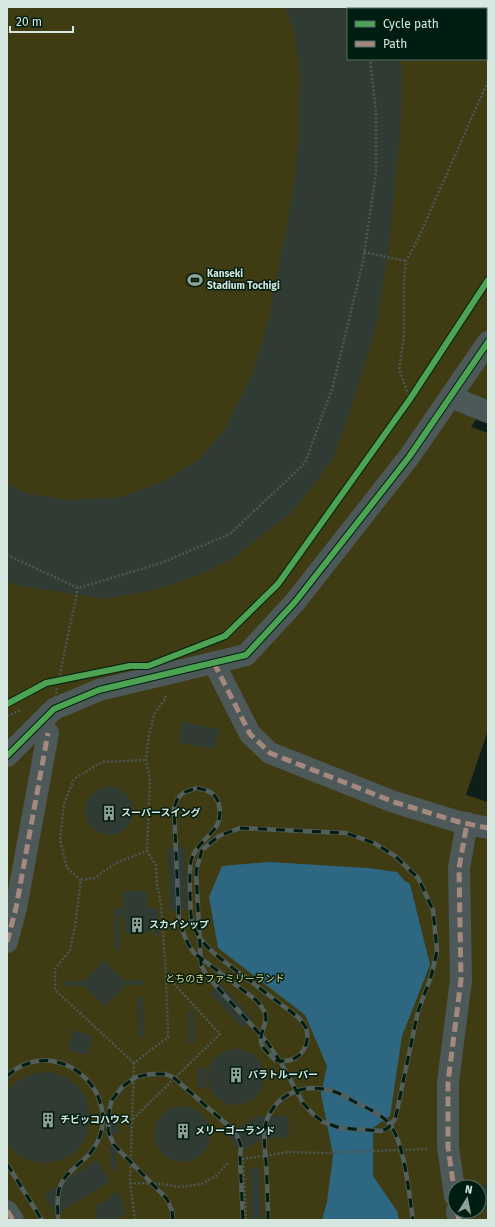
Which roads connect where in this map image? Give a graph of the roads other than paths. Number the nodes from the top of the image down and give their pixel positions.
1 (488, 342) edge
2 (451, 397) junction
3 (488, 412) edge
4 (214, 663) junction
5 (48, 733) road end
6 (7, 756) edge
7 (467, 823) junction
8 (488, 828) edge
9 (7, 942) edge
10 (453, 1179) edge
11 (7, 1211) edge
12 (13, 1220) edge

1 - 2 street
2 - 3 street
2 - 4 street
4 - 6 street
4 - 7 street
5 - 9 street
7 - 8 street
7 - 10 street
11 - 12 street

